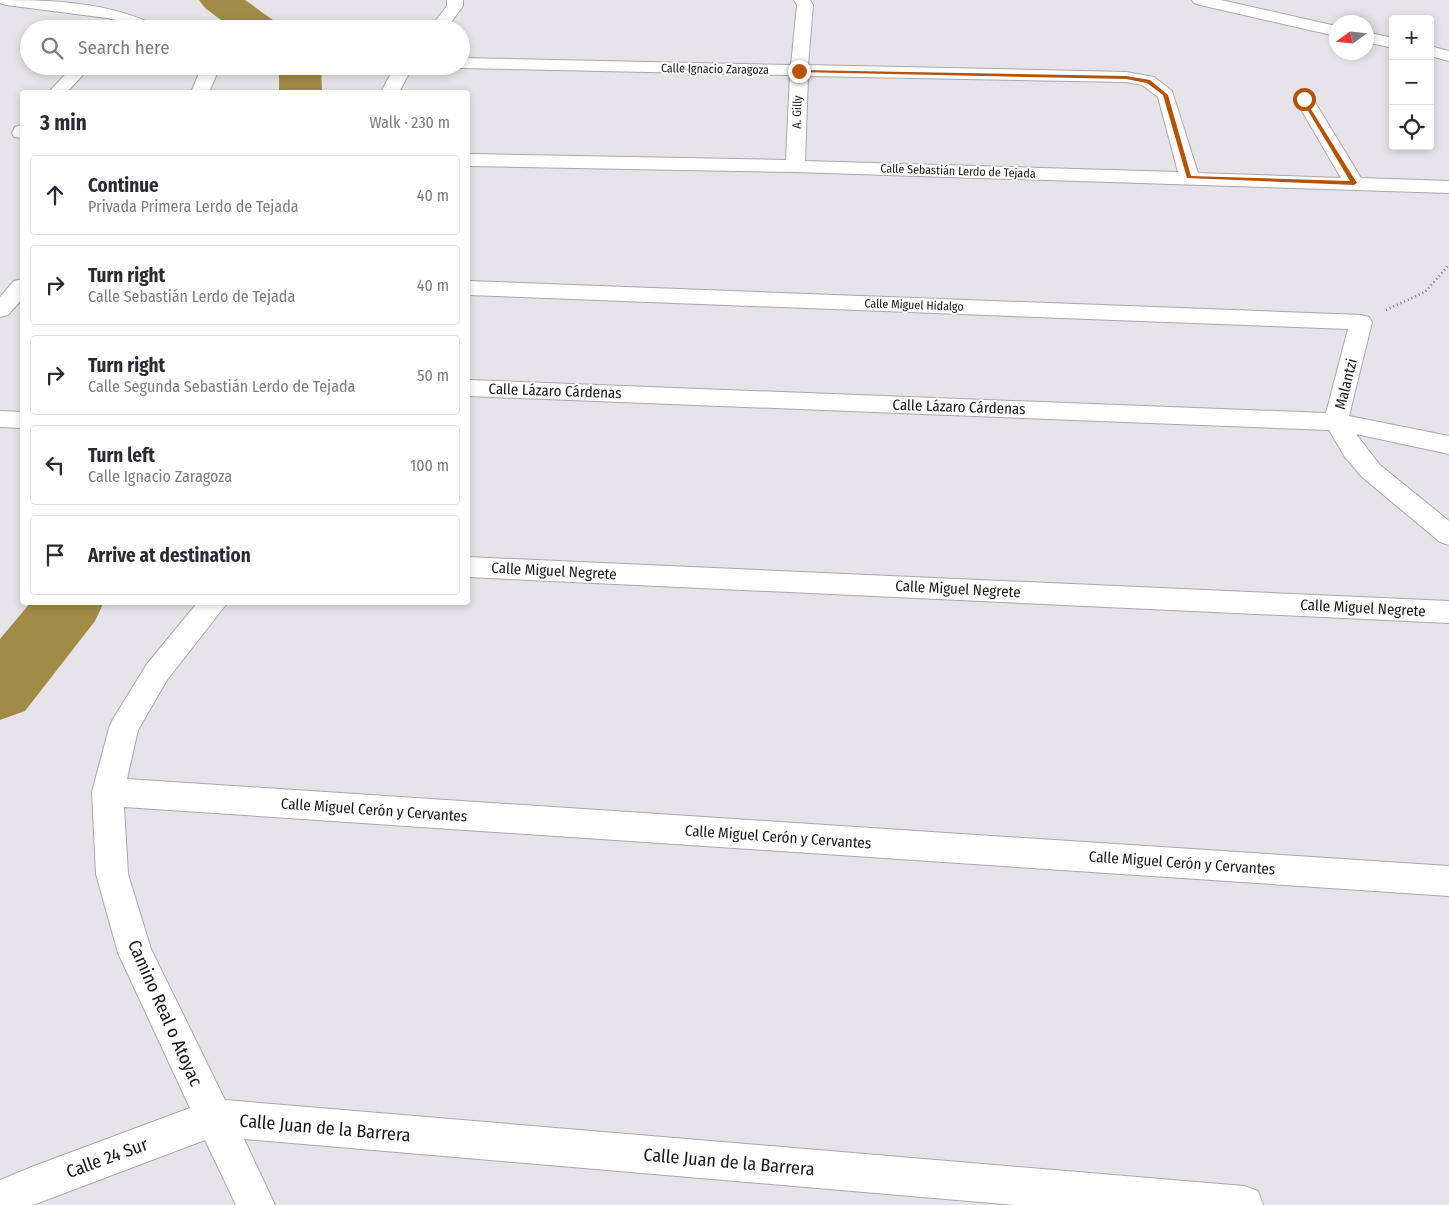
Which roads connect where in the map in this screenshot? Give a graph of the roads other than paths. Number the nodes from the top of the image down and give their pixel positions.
1 (6, 0) edge
2 (455, 0) edge
3 (802, 0) edge
4 (1200, 0) edge
5 (0, 6) edge
6 (118, 20) edge
7 (444, 20) edge
8 (1329, 28) edge
9 (1374, 39) edge
10 (1389, 42) edge
11 (1434, 52) edge
12 (1449, 56) edge
13 (470, 63) edge
14 (799, 71) junction
15 (74, 75) edge
16 (206, 75) edge
17 (399, 75) edge
18 (60, 90) edge
19 (201, 90) edge
20 (391, 90) edge
21 (1304, 99) dead end
22 (470, 160) edge
23 (795, 166) junction
24 (1189, 177) junction
25 (1354, 183) junction
26 (1449, 187) edge
27 (0, 277) edge
28 (20, 278) edge
29 (20, 288) edge
30 (470, 288) edge
31 (0, 310) edge
32 (1361, 322) joint
33 (470, 388) edge
34 (0, 419) edge
35 (20, 420) edge
36 (1336, 422) junction
37 (1449, 445) edge
38 (1449, 535) edge
39 (470, 567) edge
40 (213, 605) edge
41 (1449, 612) edge
42 (108, 792) junction
43 (1449, 881) edge
44 (214, 1118) junction
45 (0, 1200) edge
46 (256, 1205) edge
47 (1244, 1205) edge

1 - 5 street
1 - 6 street
2 - 7 street
3 - 14 street, A. Gilly
4 - 8 street
9 - 10 street
11 - 12 street
13 - 14 street, Calle Ignacio Zaragoza
14 - 23 street, A. Gilly
14 - 24 street, Calle Ignacio Zaragoza
15 - 18 street
16 - 19 street
17 - 20 street
21 - 25 street
22 - 23 street, Calle Sebastián Lerdo de Tejada
23 - 24 street, Calle Sebastián Lerdo de Tejada
24 - 25 street, Calle Sebastián Lerdo de Tejada
25 - 26 street, Calle Sebastián Lerdo de Tejada
27 - 28 street
29 - 31 street
30 - 32 street, Calle Miguel Hidalgo
32 - 36 street, Malantzi
33 - 36 street, Calle Lázaro Cárdenas
34 - 35 street
36 - 37 street, Calle Lázaro Cárdenas
36 - 38 street, Malantzi
39 - 41 street, Calle Miguel Negrete
40 - 42 street, Camino Real o Atoyac
42 - 43 street, Calle Miguel Cerón y Cervantes
42 - 44 street, Camino Real o Atoyac
44 - 45 street, Calle 24 Sur
44 - 46 street, Camino Real o Atoyac
44 - 47 street, Calle Juan de la Barrera

